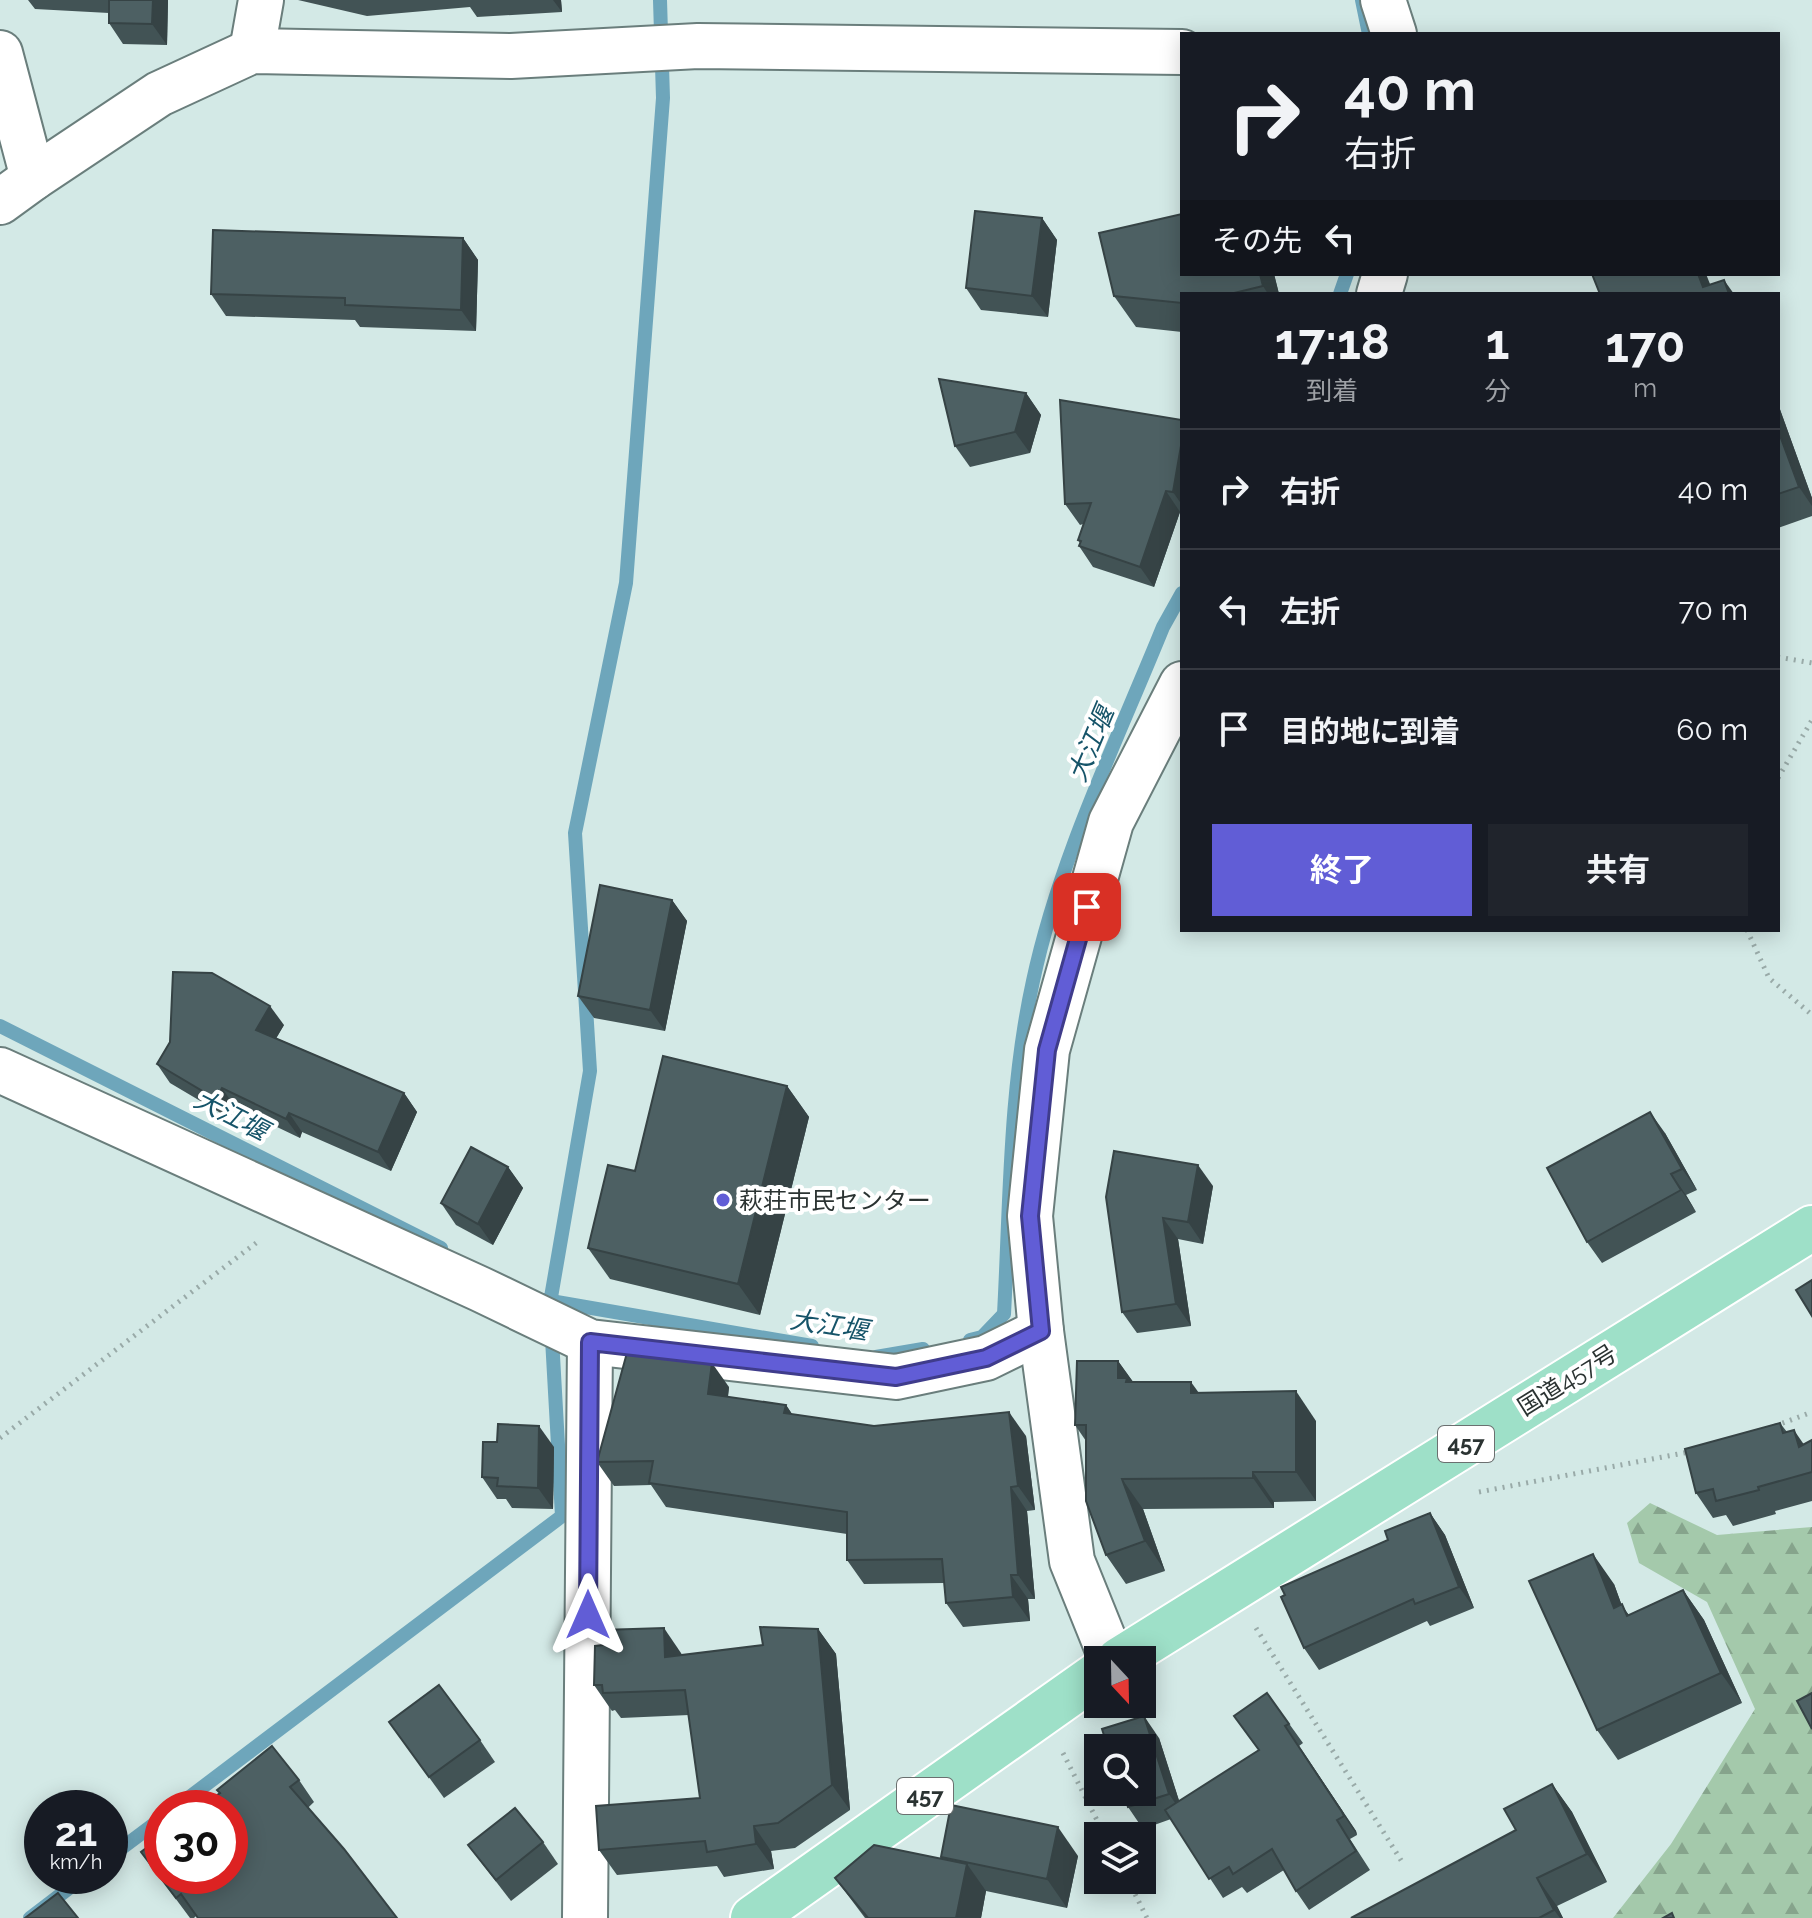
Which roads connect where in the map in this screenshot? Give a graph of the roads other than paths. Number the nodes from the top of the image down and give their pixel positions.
1 (261, 0) edge
2 (1383, 0) edge
3 (1393, 32) edge
4 (252, 51) junction
5 (1180, 52) edge
6 (0, 53) edge
7 (16, 190) edge
8 (1180, 688) edge
9 (0, 1070) edge
10 (1812, 1228) edge
11 (1041, 1331) junction
12 (590, 1342) junction
13 (1106, 1646) edge
14 (1142, 1646) edge
15 (1084, 1684) edge
16 (585, 1918) edge
17 (753, 1918) edge

1 - 4 street
2 - 3 street
4 - 5 street
4 - 7 street
6 - 7 street
8 - 11 street
9 - 12 street
10 - 14 highway, 国道457号 / 457
11 - 12 street
11 - 13 street
12 - 16 street
15 - 17 highway, 457

